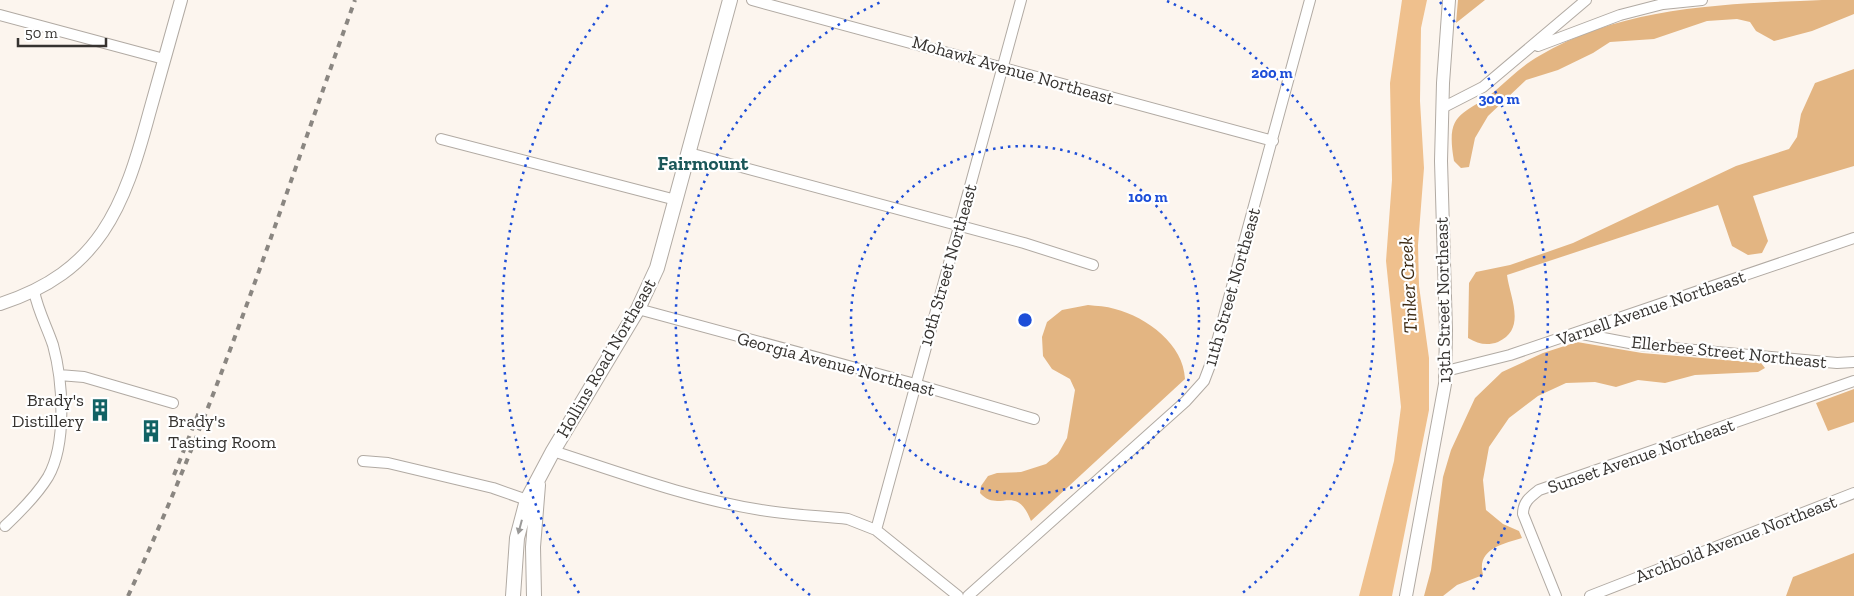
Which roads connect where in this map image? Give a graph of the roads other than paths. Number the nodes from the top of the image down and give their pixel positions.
1 (181, 0) edge
2 (730, 0) edge
3 (752, 0) edge
4 (1021, 0) edge
5 (1310, 0) edge
6 (1449, 0) edge
7 (1586, 0) edge
8 (1702, 0) edge
9 (0, 15) edge
10 (1532, 48) junction
11 (164, 59) junction
12 (1003, 67) junction
13 (1442, 108) junction
14 (441, 139) dead end
15 (1273, 142) junction
16 (688, 153) junction
17 (676, 200) junction
18 (959, 226) junction
19 (1854, 238) edge
20 (1093, 265) dead end
21 (34, 291) junction
22 (0, 304) edge
23 (638, 309) junction
24 (1576, 332) junction
25 (1854, 362) edge
26 (1446, 371) junction
27 (59, 375) junction
28 (1854, 381) edge
29 (915, 384) junction
30 (173, 403) dead end
31 (1034, 419) dead end
32 (553, 451) junction
33 (363, 460) dead end
34 (538, 482) junction
35 (1854, 493) edge
36 (527, 500) junction
37 (5, 526) dead end
38 (876, 530) junction
39 (513, 596) edge
40 (534, 596) edge
41 (958, 596) edge
42 (968, 596) edge
43 (1406, 596) edge
44 (1556, 596) edge
45 (1590, 596) edge

1 - 11 street
2 - 16 main road, Hollins Road Northeast
3 - 12 street, Mohawk Avenue Northeast
4 - 12 street, 10th Street Northeast
5 - 15 street, 11th Street Northeast
6 - 13 street, 13th Street Northeast
7 - 10 street
8 - 10 street
9 - 11 street
10 - 13 street
11 - 21 street
12 - 15 street, Mohawk Avenue Northeast
12 - 18 street, 10th Street Northeast
13 - 26 street, 13th Street Northeast
14 - 17 street
15 - 42 street, 11th Street Northeast
16 - 17 main road, Hollins Road Northeast
16 - 18 street
17 - 23 main road, Hollins Road Northeast
18 - 20 street
18 - 29 street, 10th Street Northeast
19 - 24 street, Varnell Avenue Northeast
21 - 22 street
21 - 27 street
23 - 29 street, Georgia Avenue Northeast
23 - 32 main road, Hollins Road Northeast
24 - 25 street, Ellerbee Street Northeast
24 - 26 street, Varnell Avenue Northeast
26 - 43 street, 13th Street Northeast
27 - 30 street
27 - 37 street
28 - 44 street, Sunset Avenue Northeast
29 - 31 street, Georgia Avenue Northeast
29 - 38 street, 10th Street Northeast
32 - 34 main road, Hollins Road Northeast
32 - 38 street
33 - 36 street
34 - 36 main road, Hollins Road Northeast
34 - 40 main road, Hollins Road Northeast
35 - 45 street, Archbold Avenue Northeast
36 -> 39 main road, Hollins Road Northeast
38 - 41 street

